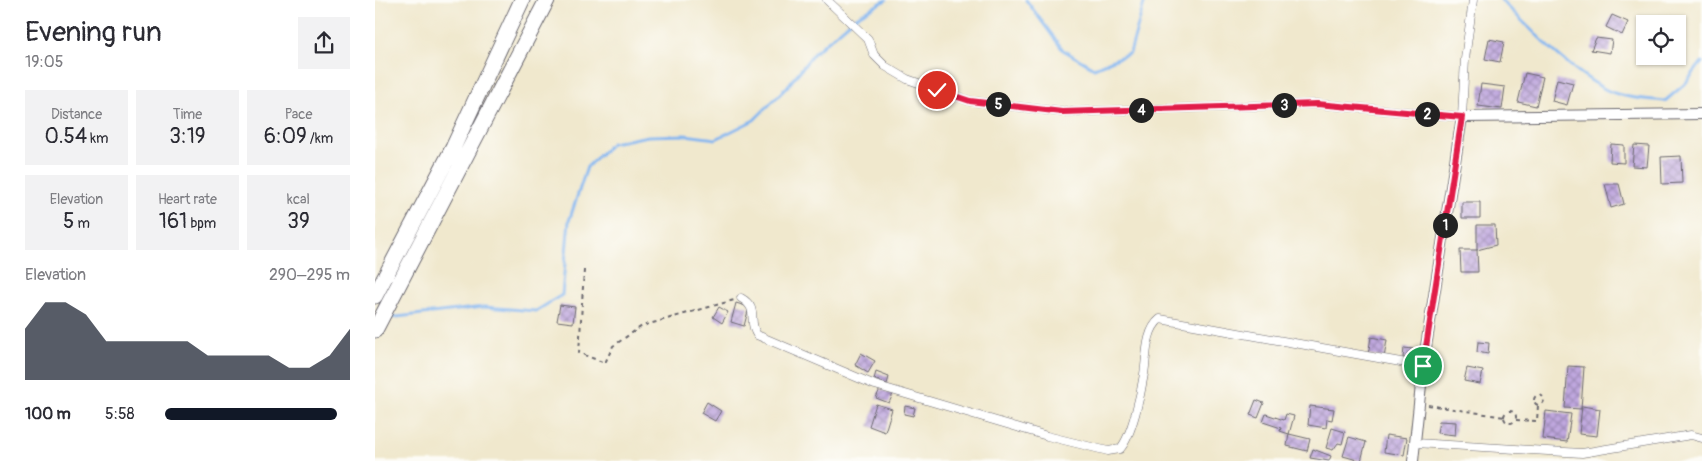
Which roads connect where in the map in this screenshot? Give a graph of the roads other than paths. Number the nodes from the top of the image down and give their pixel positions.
1 (522, 0) edge
2 (547, 0) edge
3 (1473, 0) edge
4 (829, 3) edge
5 (1702, 114) edge
6 (1462, 117) junction
7 (375, 296) edge
8 (741, 298) road end
9 (375, 330) edge
10 (1423, 366) junction
11 (1702, 438) edge
12 (1416, 444) junction
13 (1413, 461) edge

1 - 7 highway
2 - 9 highway
3 - 6 street
4 - 6 street
5 - 6 street
6 - 10 street
8 - 10 street
10 - 12 street
11 - 12 street
12 - 13 street

